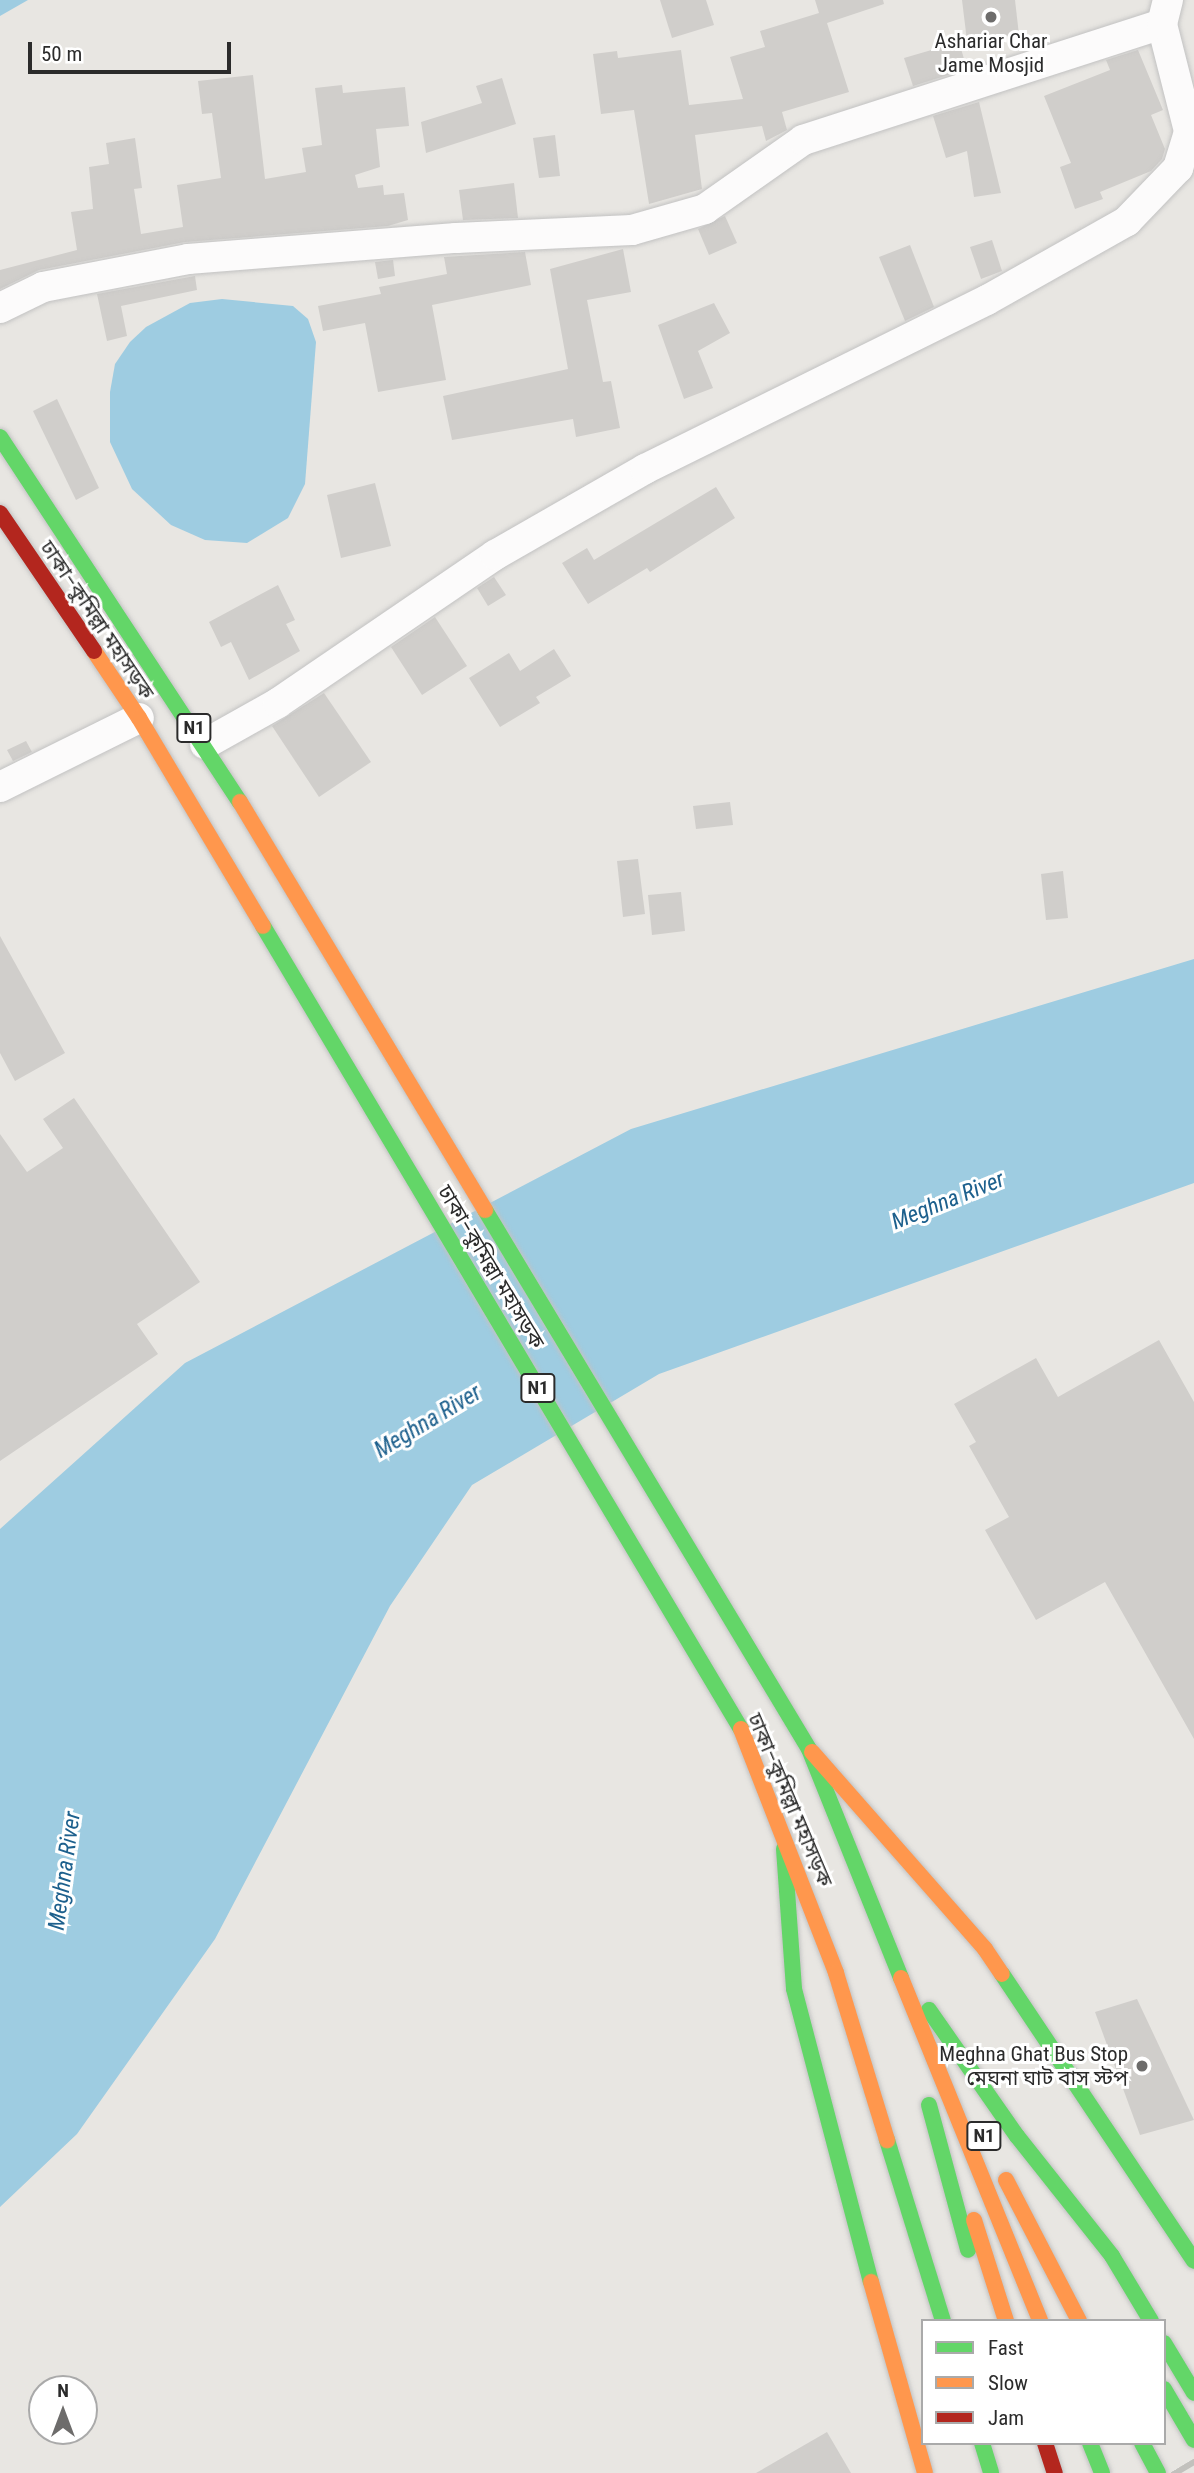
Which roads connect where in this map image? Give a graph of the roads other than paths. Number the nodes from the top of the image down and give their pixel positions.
1 (1165, 12) edge
2 (0, 308) edge
3 (0, 437) edge
4 (0, 513) edge
5 (139, 718) junction
6 (205, 744) junction
7 (0, 787) edge
8 (809, 1749) junction
9 (782, 1826) junction
10 (888, 1951) junction
11 (984, 2136) dead end
12 (1017, 2136) junction
13 (996, 2161) dead end
14 (1036, 2187) dead end
15 (1055, 2237) dead end
16 (1077, 2240) dead end
17 (1194, 2261) edge
18 (942, 2319) edge
19 (986, 2319) edge
20 (1005, 2319) edge
21 (1022, 2319) edge
22 (1039, 2319) edge
23 (1062, 2319) edge
24 (1078, 2319) edge
25 (1094, 2319) edge
26 (1150, 2319) edge
27 (1166, 2346) edge
28 (1166, 2392) edge
29 (1194, 2393) edge
30 (1194, 2440) edge
31 (983, 2445) edge
32 (1046, 2445) edge
33 (1091, 2445) edge
34 (1143, 2445) edge
35 (925, 2473) edge
36 (991, 2473) edge
37 (1055, 2473) edge
38 (1102, 2473) edge
39 (1158, 2473) edge

1 - 2 street
1 - 6 street
3 - 6 main road, ঢাকা–কুমিল্লা মহাসড়ক / N1
4 - 5 main road, ঢাকা–কুমিল্লা মহাসড়ক / N1
5 - 7 street
5 - 9 main road, ঢাকা–কুমিল্লা মহাসড়ক / N1
6 - 8 main road, ঢাকা–কুমিল্লা মহাসড়ক / N1
8 - 10 main road, ঢাকা–কুমিল্লা মহাসড়ক / N1
8 - 17 main road
9 - 18 main road, ঢাকা–কুমিল্লা মহাসড়ক / N1
9 - 35 main road
10 - 11 main road, ঢাকা–কুমিল্লা মহাসড়ক / N1
10 - 12 main road, ঢাকা–কুমিল্লা মহাসড়ক / N1
10 - 19 main road, ঢাকা–কুমিল্লা মহাসড়ক / N1
10 - 20 main road, ঢাকা–কুমিল্লা মহাসড়ক / N1
10 - 21 main road, ঢাকা–কুমিল্লা মহাসড়ক / N1
10 - 22 main road, ঢাকা–কুমিল্লা মহাসড়ক / N1
10 - 23 main road, ঢাকা–কুমিল্লা মহাসড়ক / N1
12 - 14 main road, ঢাকা–কুমিল্লা মহাসড়ক / N1
12 - 16 main road, ঢাকা–কুমিল্লা মহাসড়ক / N1
12 - 26 main road, ঢাকা–কুমিল্লা মহাসড়ক / N1
13 - 24 main road, N1
15 - 25 main road
27 - 29 main road
28 - 30 main road
31 - 36 main road
32 - 37 main road
33 - 38 main road
34 - 39 main road

